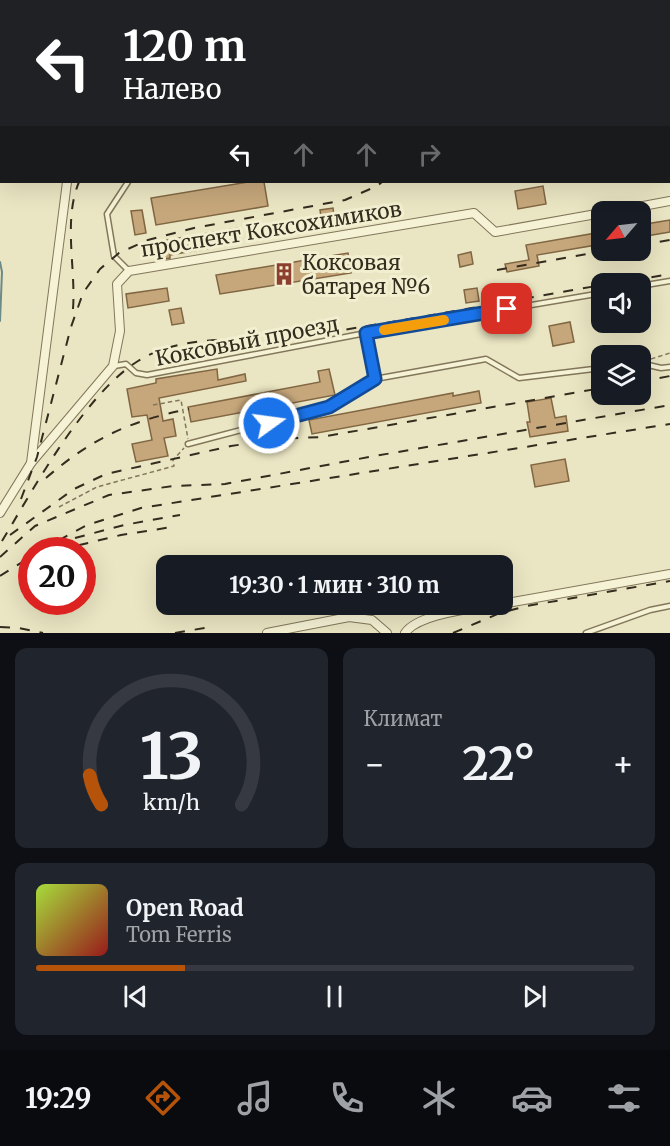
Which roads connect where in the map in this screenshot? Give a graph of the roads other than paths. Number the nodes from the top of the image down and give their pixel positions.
1 (67, 183) edge
2 (127, 183) edge
3 (670, 201) edge
4 (651, 205) edge
5 (591, 215) edge
6 (129, 271) junction
7 (670, 281) edge
8 (651, 284) edge
9 (591, 295) edge
10 (366, 333) junction
11 (113, 366) junction
12 (651, 366) edge
13 (670, 367) edge
14 (591, 369) edge
15 (375, 379) junction
16 (188, 444) road end
17 (31, 463) junction
18 (0, 513) edge
19 (670, 574) edge
20 (513, 602) edge
21 (670, 606) edge
22 (445, 615) edge
23 (267, 633) edge
24 (387, 633) edge
25 (405, 633) edge
26 (586, 633) edge

1 - 17 street
2 - 6 lane
3 - 4 street
5 - 6 street, проспект Коксохимиков
6 - 11 street, проспект Коксохимиков
7 - 8 lane
9 - 10 lane, Коксовый проезд
10 - 11 lane, Коксовый проезд
10 - 15 lane
11 - 17 street, проспект Коксохимиков
12 - 13 lane
14 - 15 lane
15 - 16 lane
17 - 18 street, проспект Коксохимиков
19 - 20 street
21 - 26 lane
22 - 25 street
23 - 24 street

